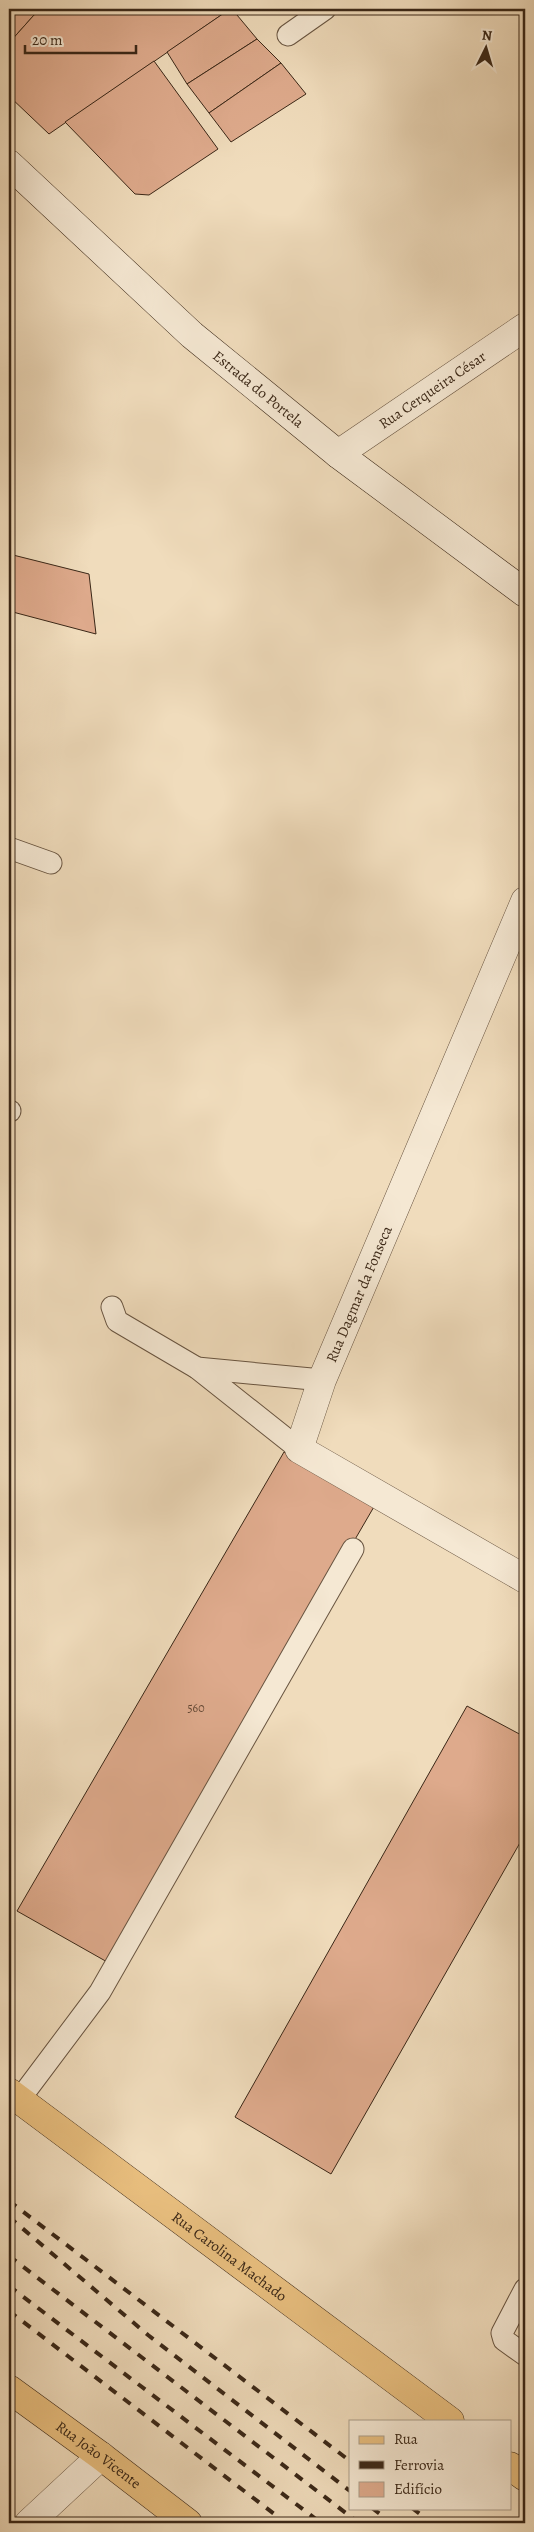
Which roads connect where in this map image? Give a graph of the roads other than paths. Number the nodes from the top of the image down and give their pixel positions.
1 (325, 9) edge
2 (288, 35) dead end
3 (9, 164) edge
4 (525, 327) edge
5 (338, 454) junction
6 (525, 593) edge
7 (9, 848) edge
8 (52, 863) dead end
9 (525, 902) edge
10 (112, 1307) dead end
11 (197, 1368) junction
12 (322, 1380) junction
13 (299, 1449) junction
14 (353, 1549) dead end
15 (525, 1579) edge
16 (14, 2096) edge
17 (525, 2289) edge
18 (525, 2355) edge
19 (9, 2389) edge
20 (449, 2420) edge
21 (101, 2456) junction
22 (512, 2467) edge
23 (525, 2477) edge
24 (29, 2523) edge
25 (188, 2523) edge

1 - 2 lane
3 - 5 street, Estrada do Portela
4 - 5 street, Rua Cerqueira César
5 - 6 street, Estrada do Portela
7 - 8 lane
9 - 12 street, Rua Dagmar da Fonseca
10 - 11 lane
11 - 12 lane
11 - 13 lane
12 - 13 street, Rua Dagmar da Fonseca
13 - 15 street
14 - 16 lane
16 - 20 main road, Rua Carolina Machado
17 - 18 lane
19 - 21 main road, Rua João Vicente
21 - 24 street
21 - 25 main road, Rua João Vicente
22 - 23 main road

